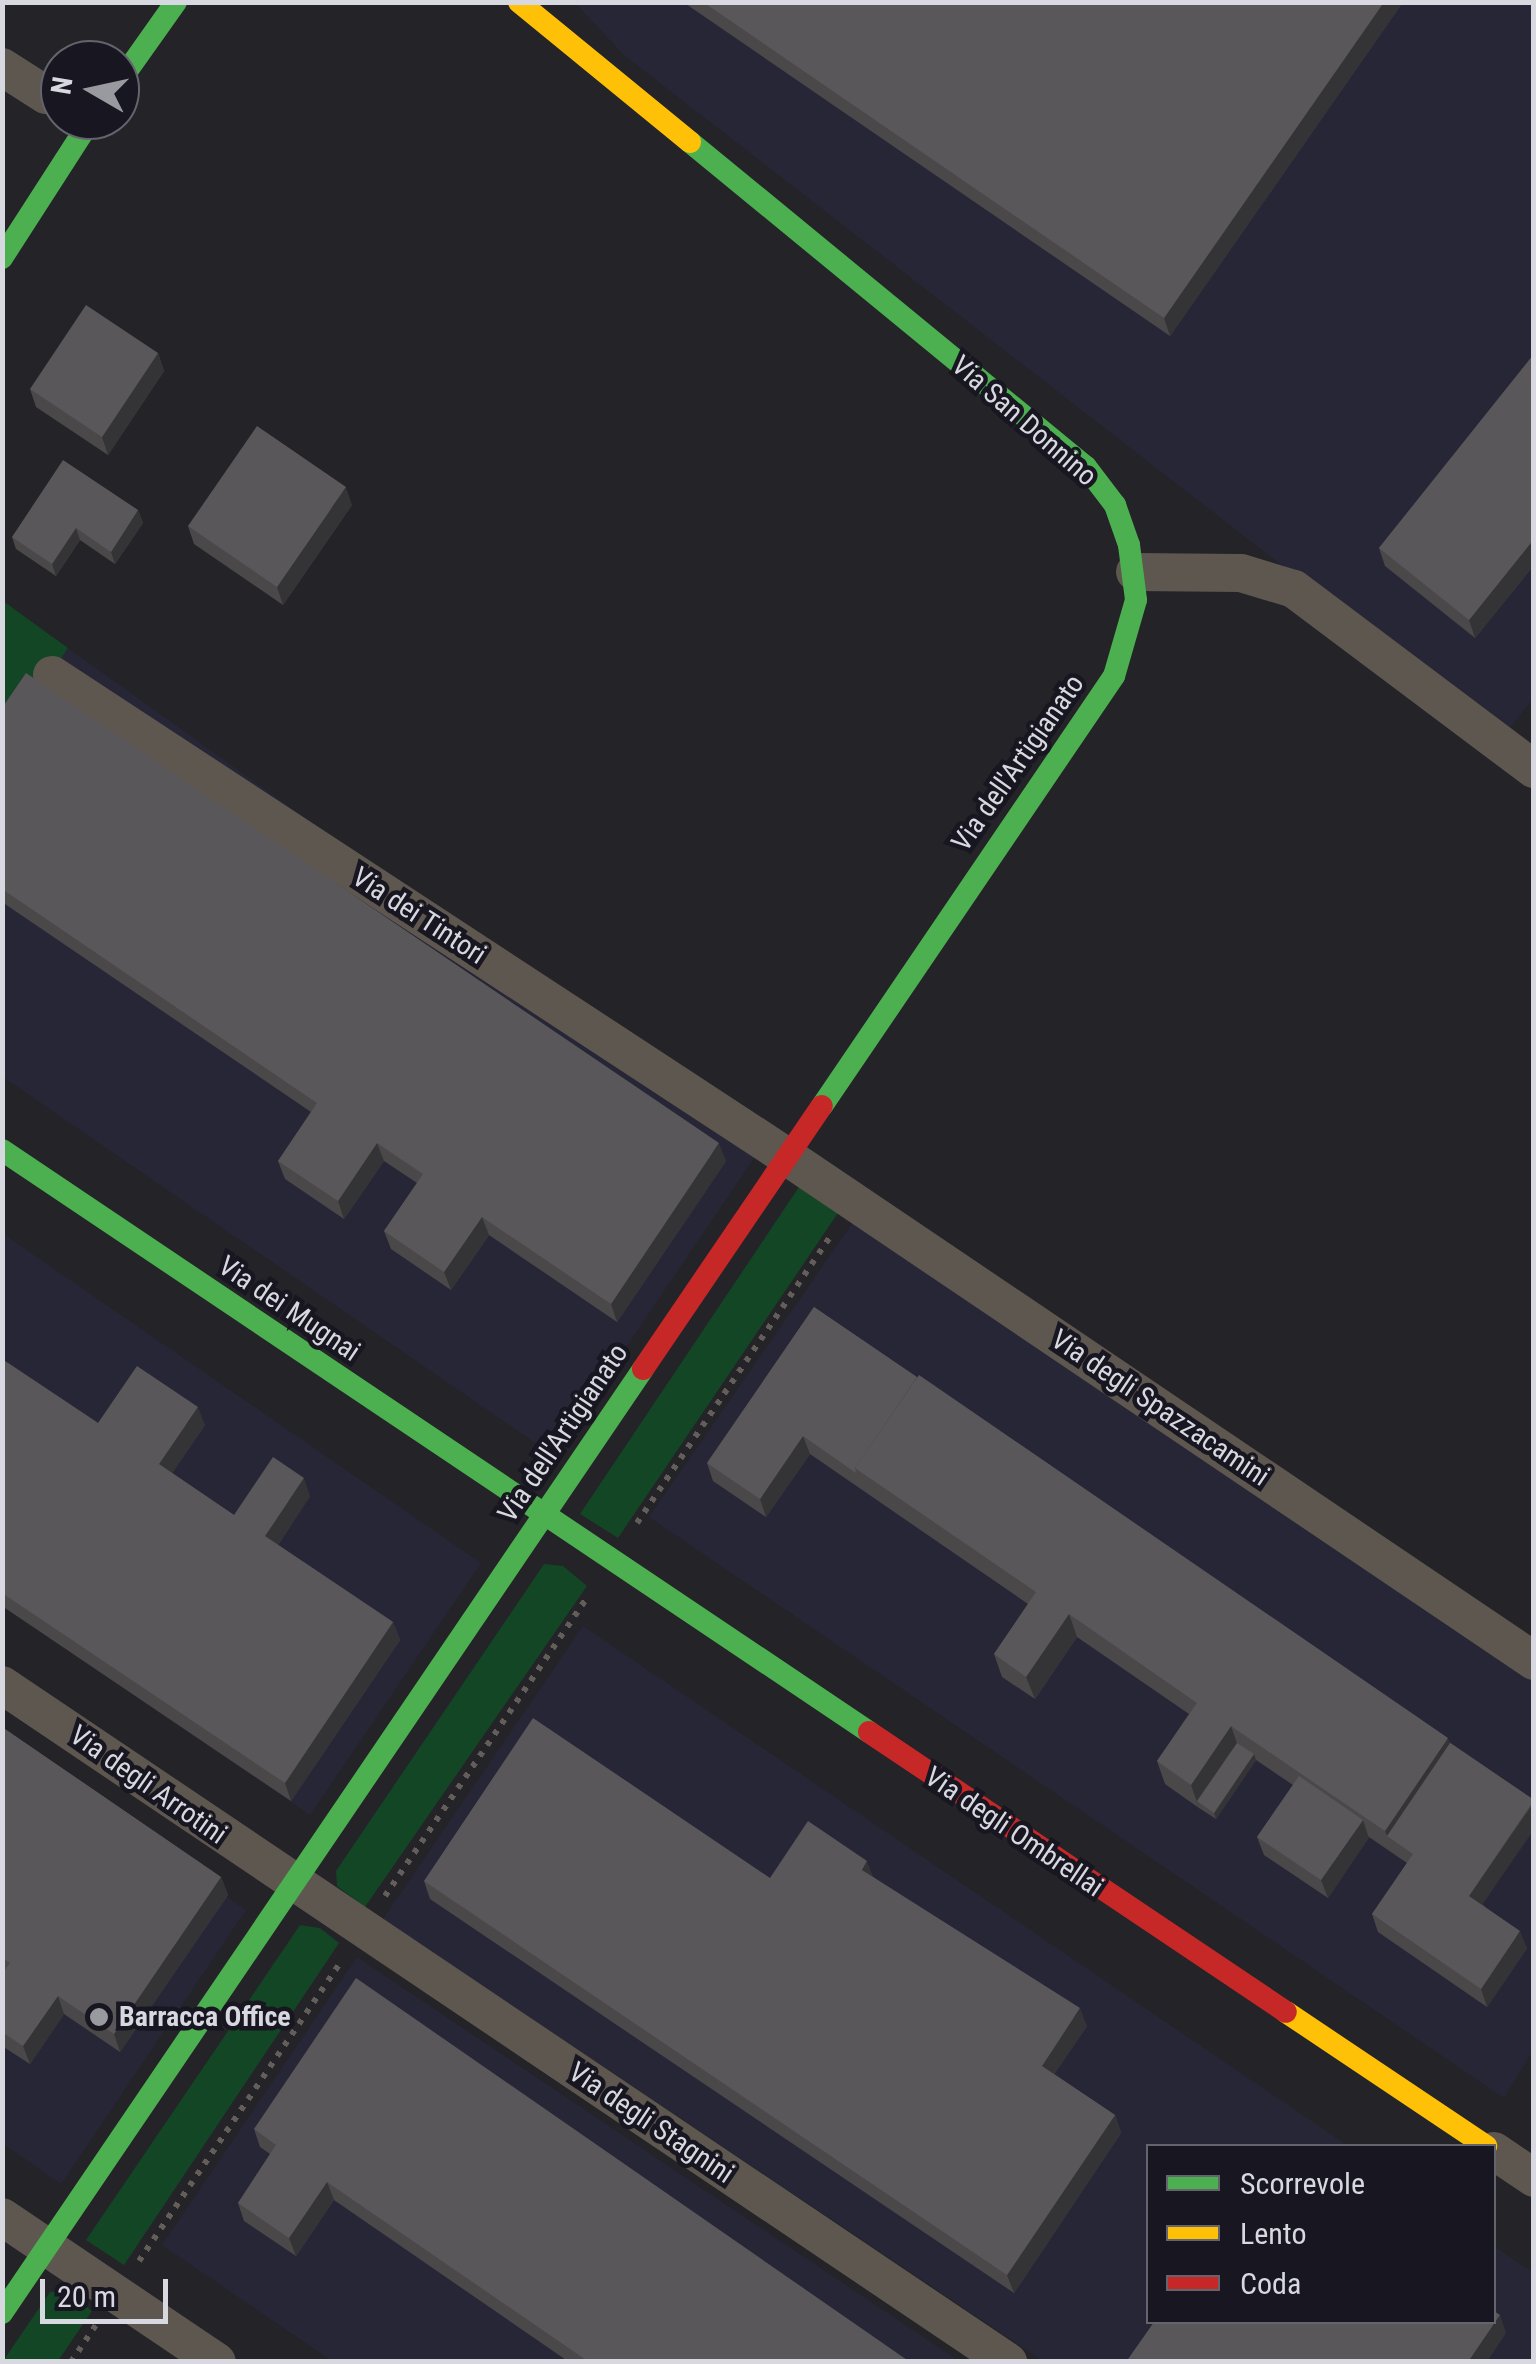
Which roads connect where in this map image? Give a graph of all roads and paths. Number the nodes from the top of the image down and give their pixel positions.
1 (176, 2) edge
2 (207, 2) edge
3 (519, 2) edge
4 (155, 33) junction
5 (140, 54) edge
6 (2, 67) edge
7 (40, 91) edge
8 (78, 140) edge
9 (2, 258) edge
10 (1135, 572) junction
11 (52, 675) dead end
12 (1534, 769) edge
13 (2, 1150) edge
14 (786, 1156) junction
15 (854, 1202) junction
16 (542, 1517) junction
17 (610, 1562) junction
18 (1534, 1661) edge
19 (2, 1684) edge
20 (293, 1885) junction
21 (362, 1931) junction
22 (1483, 2144) edge
23 (1496, 2153) edge
24 (1534, 2178) edge
25 (2, 2217) edge
26 (47, 2247) junction
27 (117, 2294) junction
28 (2, 2313) edge
29 (72, 2362) edge
30 (217, 2362) edge
31 (1008, 2362) edge

1 - 4 street
2 - 4 street
3 - 10 street, Via San Donnino
4 - 5 street
6 - 7 street
8 - 9 street
10 - 12 street
10 - 14 street, Via dell'Artigianato
11 - 14 street, Via dei Tintori
13 - 16 street, Via dei Mugnai
14 - 15 street, Via degli Spazzacamini
14 - 16 street, Via dell'Artigianato
15 - 17 path
15 - 18 street, Via degli Spazzacamini
16 - 17 street, Via degli Ombrellai
16 - 20 street, Via dell'Artigianato
17 - 21 path
17 - 22 street, Via degli Ombrellai
19 - 20 street, Via degli Arrotini
20 - 21 street, Via degli Stagnini
20 - 26 street, Via dell'Artigianato
21 - 27 path
21 - 31 street, Via degli Stagnini
23 - 24 street
25 - 26 street
26 - 27 street
26 - 28 street, Via dell'Artigianato
27 - 29 path
27 - 30 street

